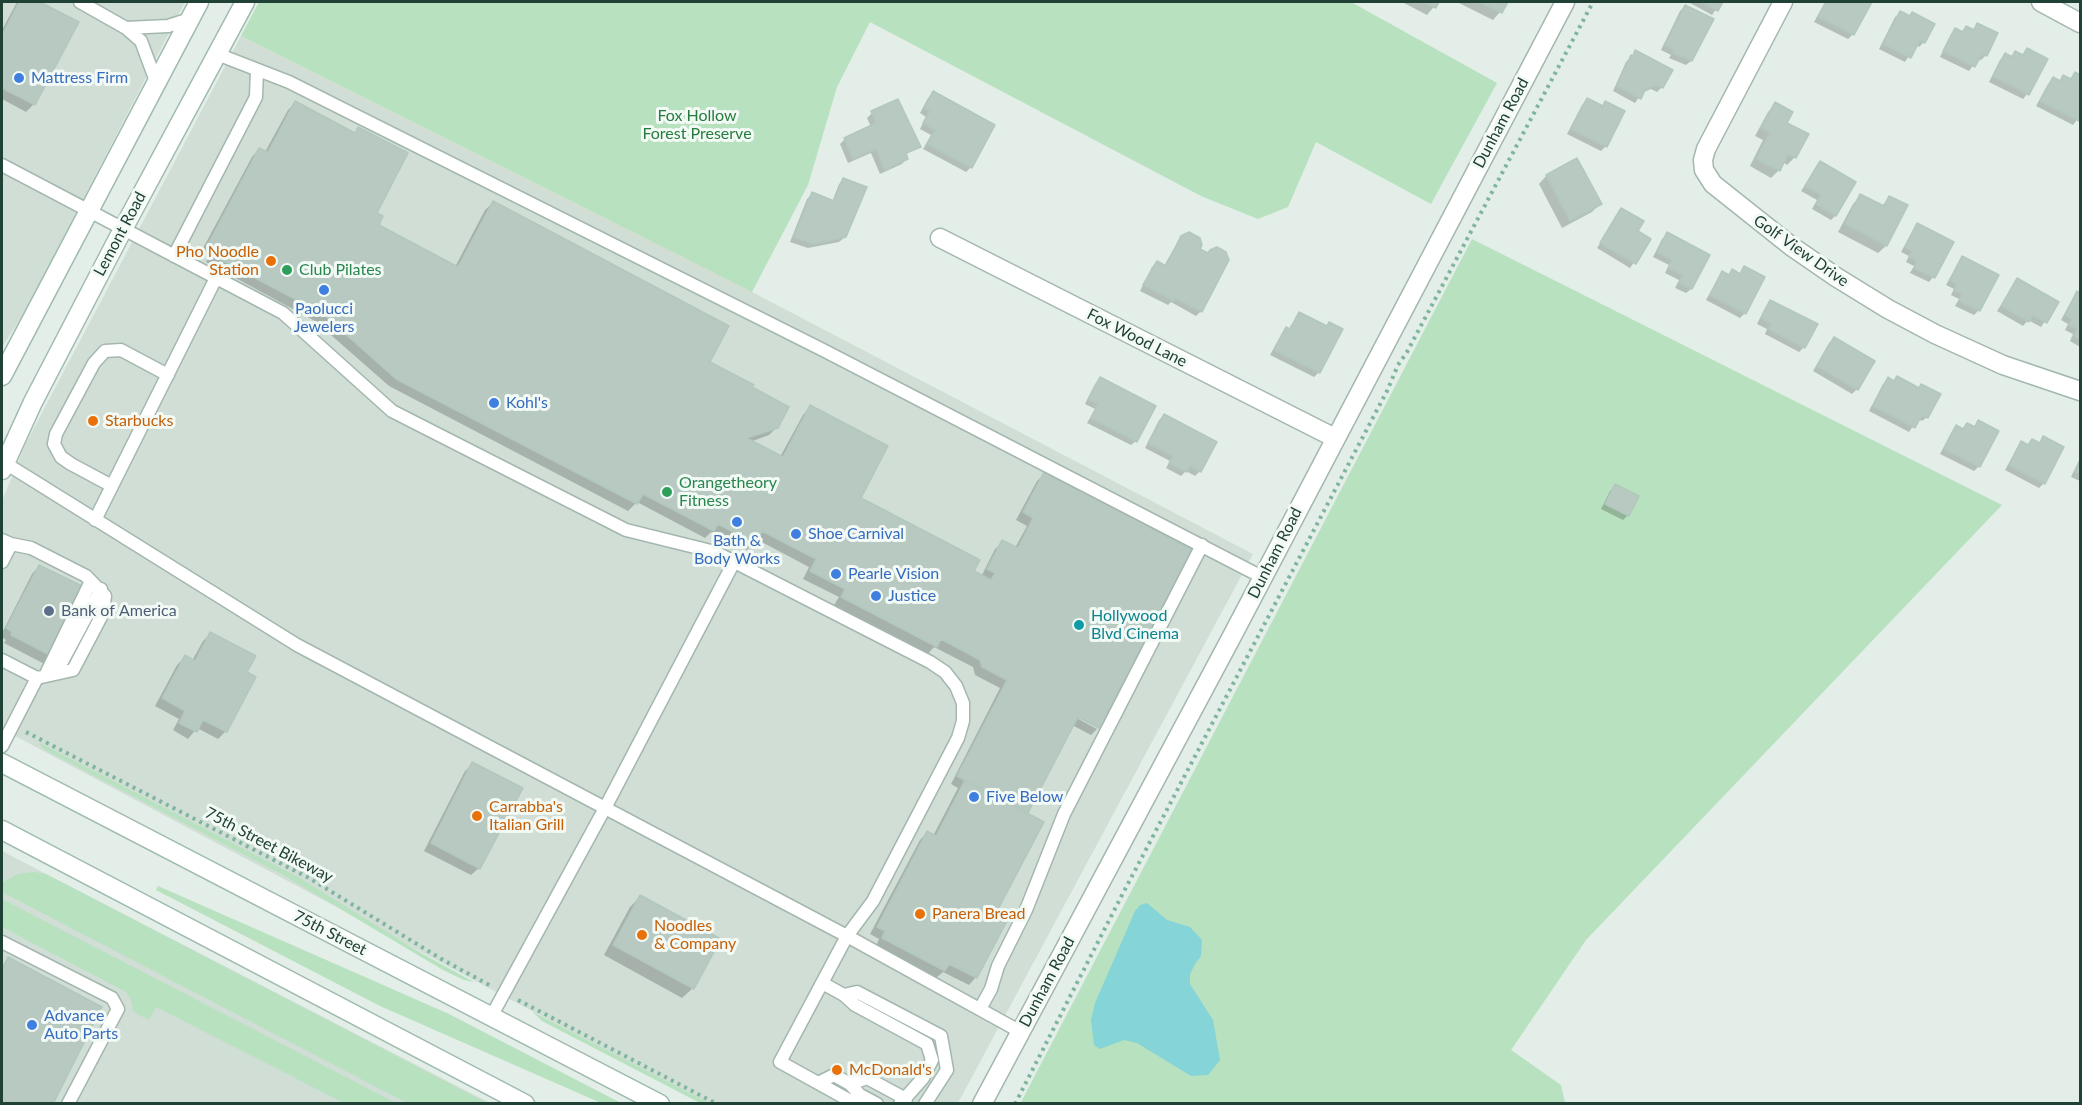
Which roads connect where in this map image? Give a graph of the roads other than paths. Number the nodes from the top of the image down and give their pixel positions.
1 (80, 2) edge
2 (200, 2) edge
3 (245, 2) edge
4 (1564, 2) edge
5 (1783, 2) edge
6 (2041, 2) edge
7 (102, 7) edge
8 (190, 18) junction
9 (2080, 23) edge
10 (126, 28) junction
11 (217, 54) junction
12 (257, 70) junction
13 (157, 84) junction
14 (2, 165) edge
15 (89, 211) junction
16 (123, 229) junction
17 (940, 238) dead end
18 (174, 256) junction
19 (216, 279) junction
20 (8, 352) edge
21 (168, 375) junction
22 (2, 376) edge
23 (2080, 391) edge
24 (1335, 438) junction
25 (3, 466) edge
26 (112, 486) junction
27 (95, 520) junction
28 (6, 542) edge
29 (1202, 545) junction
30 (2, 562) edge
31 (734, 562) junction
32 (1262, 577) junction
33 (96, 585) junction
34 (2, 660) edge
35 (46, 676) junction
36 (2, 746) edge
37 (2, 763) edge
38 (605, 808) junction
39 (3, 836) edge
40 (847, 936) junction
41 (2, 942) edge
42 (822, 983) junction
43 (844, 995) junction
44 (980, 1009) junction
45 (492, 1017) junction
46 (1021, 1032) junction
47 (818, 1083) junction
48 (850, 1084) junction
49 (903, 1101) edge
50 (68, 1104) edge
51 (525, 1104) edge
52 (660, 1104) edge
53 (856, 1104) edge
54 (877, 1104) edge
55 (925, 1104) edge
56 (982, 1104) edge

1 - 7 lane
2 - 8 street
3 - 11 street, Lemont Road
4 - 24 street, Dunham Road
5 - 23 street, Golf View Drive
6 - 9 street
7 - 10 lane
8 - 10 lane
8 - 13 street
10 - 13 lane
11 - 12 lane
11 - 16 street, Lemont Road
12 - 18 lane
12 - 29 lane
13 - 15 street
14 - 15 lane
15 - 16 lane
15 - 20 street
16 - 18 lane
16 - 25 street, Lemont Road
17 - 24 street, Fox Wood Lane
18 - 19 lane
19 - 21 lane
19 - 31 lane
20 - 22 street
21 - 26 lane
21 - 26 lane
24 - 32 street, Dunham Road
25 - 27 lane
26 - 27 lane
27 - 38 lane
28 - 30 lane
28 - 33 lane
29 - 32 lane
29 - 44 lane
31 - 38 lane
31 - 40 lane
32 - 46 street, Dunham Road
33 - 35 lane
33 - 35 lane
34 - 35 lane
35 - 36 lane
37 - 45 street, 75th Street
38 - 40 lane
38 - 45 lane
39 - 51 street
40 - 42 lane
40 - 44 lane
41 - 50 lane
42 - 43 lane
42 - 47 lane
43 - 49 lane
43 - 55 lane
44 - 46 lane
45 - 52 street, 75th Street
46 - 56 street, Dunham Road
47 - 48 lane
47 - 53 lane
48 - 49 lane
48 - 54 lane

